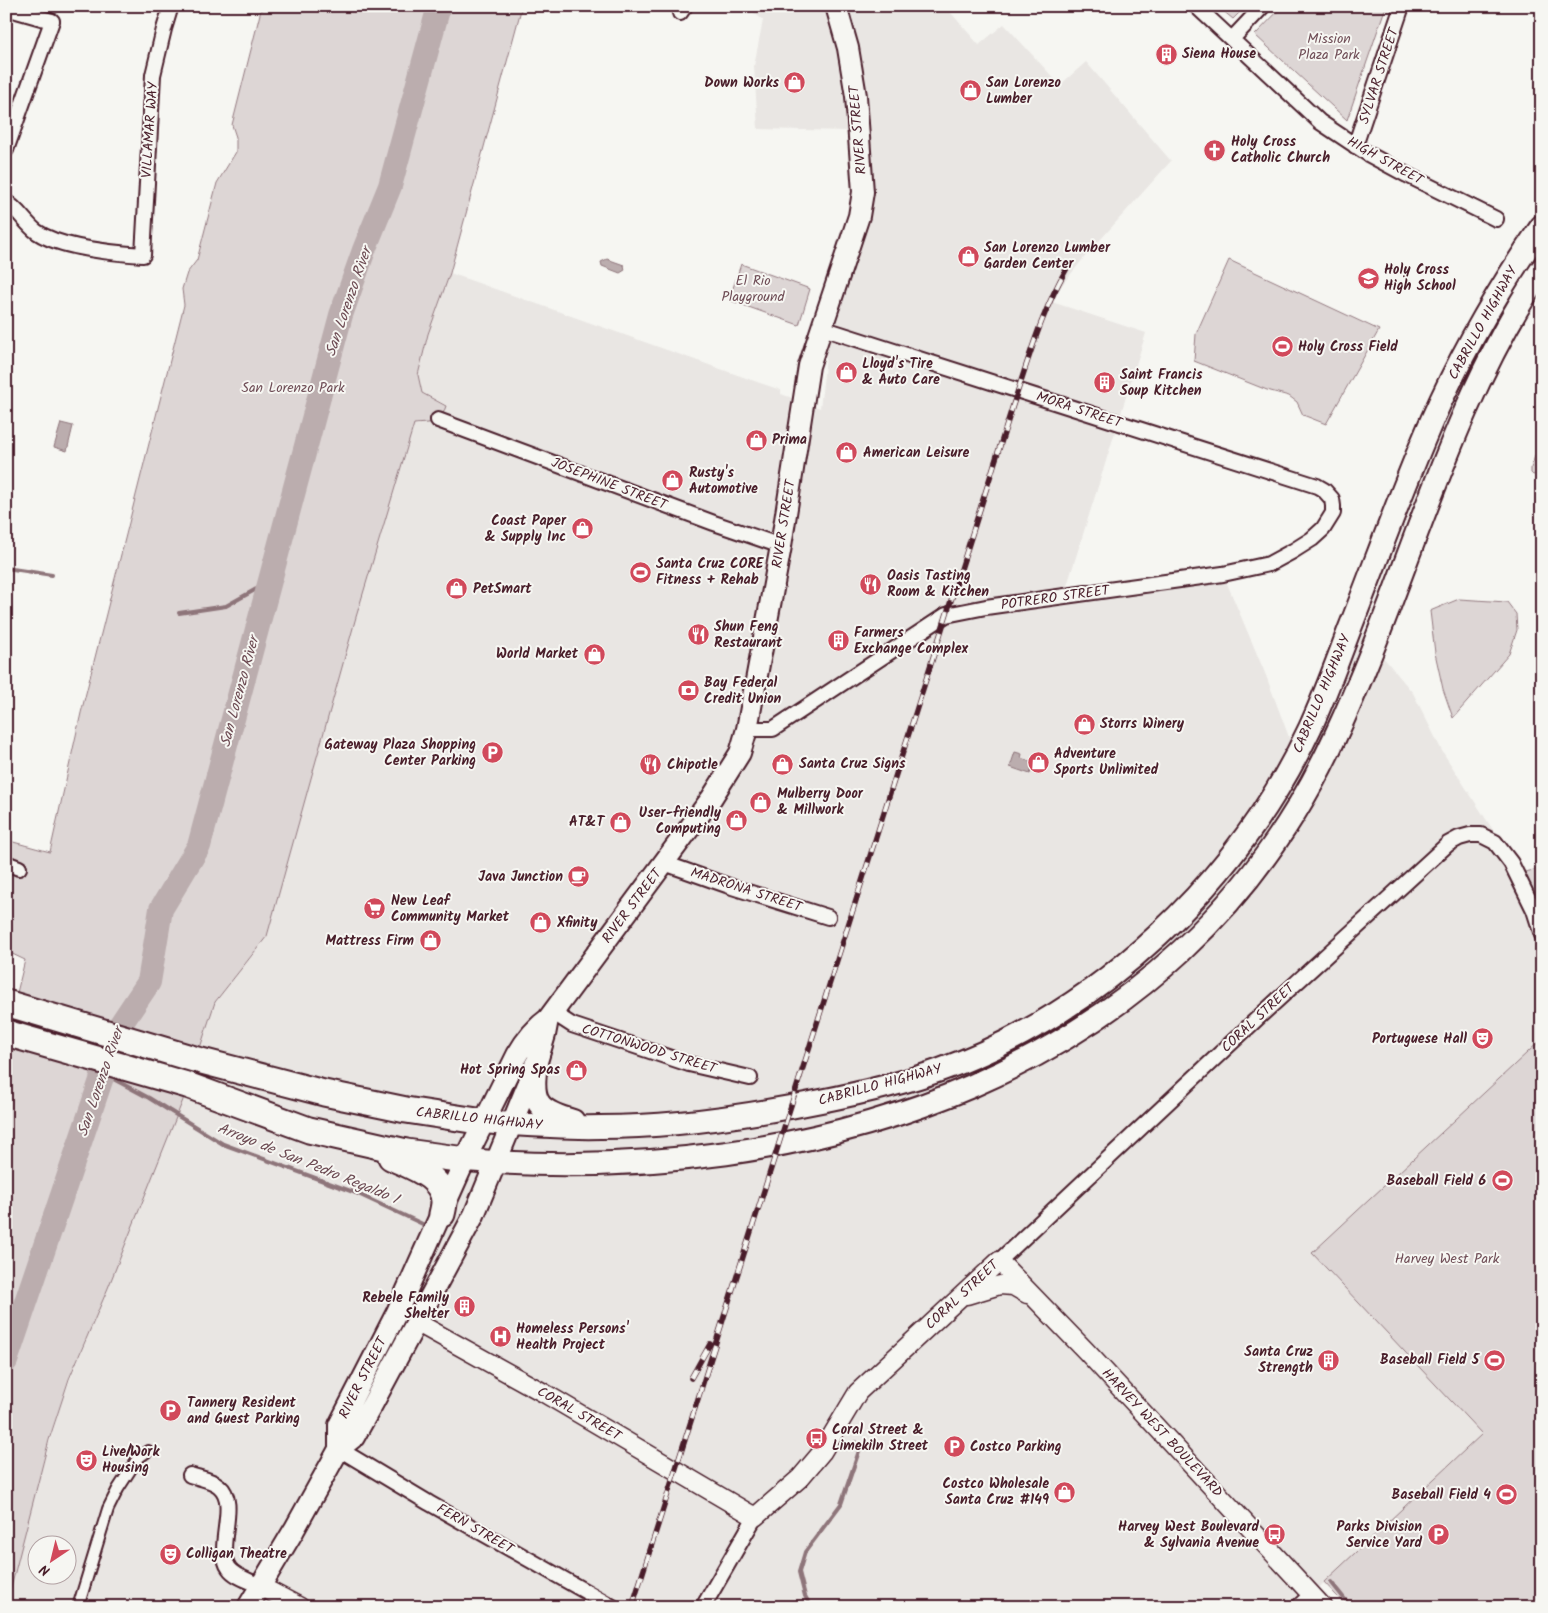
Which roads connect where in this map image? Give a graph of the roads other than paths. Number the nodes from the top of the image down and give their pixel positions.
1 (171, 6) edge
2 (836, 6) edge
3 (1196, 6) edge
4 (1263, 6) edge
5 (1402, 6) edge
6 (6, 8) edge
7 (1232, 39) junction
8 (1355, 146) junction
9 (6, 150) edge
10 (6, 202) edge
11 (1496, 219) dead end
12 (1542, 226) edge
13 (1542, 269) edge
14 (822, 328) junction
15 (438, 420) dead end
16 (1332, 500) joint
17 (781, 546) junction
18 (747, 729) junction
19 (664, 863) junction
20 (828, 917) dead end
21 (1542, 935) edge
22 (6, 996) edge
23 (6, 1003) edge
24 (550, 1015) junction
25 (51, 1016) junction
26 (6, 1033) edge
27 (536, 1065) junction
28 (750, 1078) dead end
29 (484, 1122) junction
30 (511, 1124) junction
31 (598, 1128) junction
32 (364, 1143) junction
33 (465, 1160) junction
34 (496, 1163) junction
35 (442, 1214) junction
36 (999, 1261) junction
37 (959, 1298) junction
38 (1036, 1300) junction
39 (416, 1322) junction
40 (340, 1449) junction
41 (148, 1451) dead end
42 (190, 1475) dead end
43 (755, 1517) junction
44 (260, 1586) junction
45 (1317, 1600) edge
46 (78, 1607) edge
47 (248, 1607) edge
48 (300, 1607) edge
49 (613, 1607) edge
50 (703, 1607) edge
51 (1298, 1607) edge

1 - 10 street, VILLAMAR WAY
2 - 14 main road, RIVER STREET
3 - 7 street, HIGH STREET
4 - 7 street
5 - 8 street, SYLVAR STREET
6 - 9 street
7 - 8 street, HIGH STREET
8 - 11 street, HIGH STREET
12 - 31 highway, CABRILLO HIGHWAY
13 - 34 highway, CABRILLO HIGHWAY
14 - 16 street, MORA STREET
14 - 17 main road, RIVER STREET
15 - 17 street, JOSEPHINE STREET
16 - 18 street, POTRERO STREET
17 - 18 main road, RIVER STREET
18 - 19 main road, RIVER STREET
19 - 20 street, MADRONA STREET
19 - 24 main road, RIVER STREET
21 - 36 street, CORAL STREET
22 - 25 highway
23 - 25 highway, CABRILLO HIGHWAY
24 - 27 main road, RIVER STREET
24 - 28 street, COTTONWOOD STREET
24 - 29 main road, RIVER STREET
25 - 29 highway, CABRILLO HIGHWAY
26 - 32 highway, CABRILLO HIGHWAY
27 - 30 main road, RIVER STREET
27 - 31 highway
29 - 30 highway, CABRILLO HIGHWAY
29 - 33 main road, RIVER STREET
30 - 31 highway, CABRILLO HIGHWAY
30 - 34 main road, RIVER STREET
32 - 33 highway, CABRILLO HIGHWAY
32 - 35 highway
33 - 34 highway, CABRILLO HIGHWAY
33 - 35 main road, RIVER STREET
34 - 39 main road, RIVER STREET
35 - 40 main road, RIVER STREET
36 - 37 street, CORAL STREET
36 - 38 street, HARVEY WEST BOULEVARD
37 - 38 street
37 - 43 street, CORAL STREET
38 - 45 street, HARVEY WEST BOULEVARD
39 - 40 main road, RIVER STREET
39 - 43 street, CORAL STREET
40 - 44 main road, RIVER STREET
40 - 49 street, FERN STREET
41 - 46 street
42 - 44 street
43 - 50 street
44 - 47 main road, RIVER STREET
44 - 48 street
45 - 51 street

